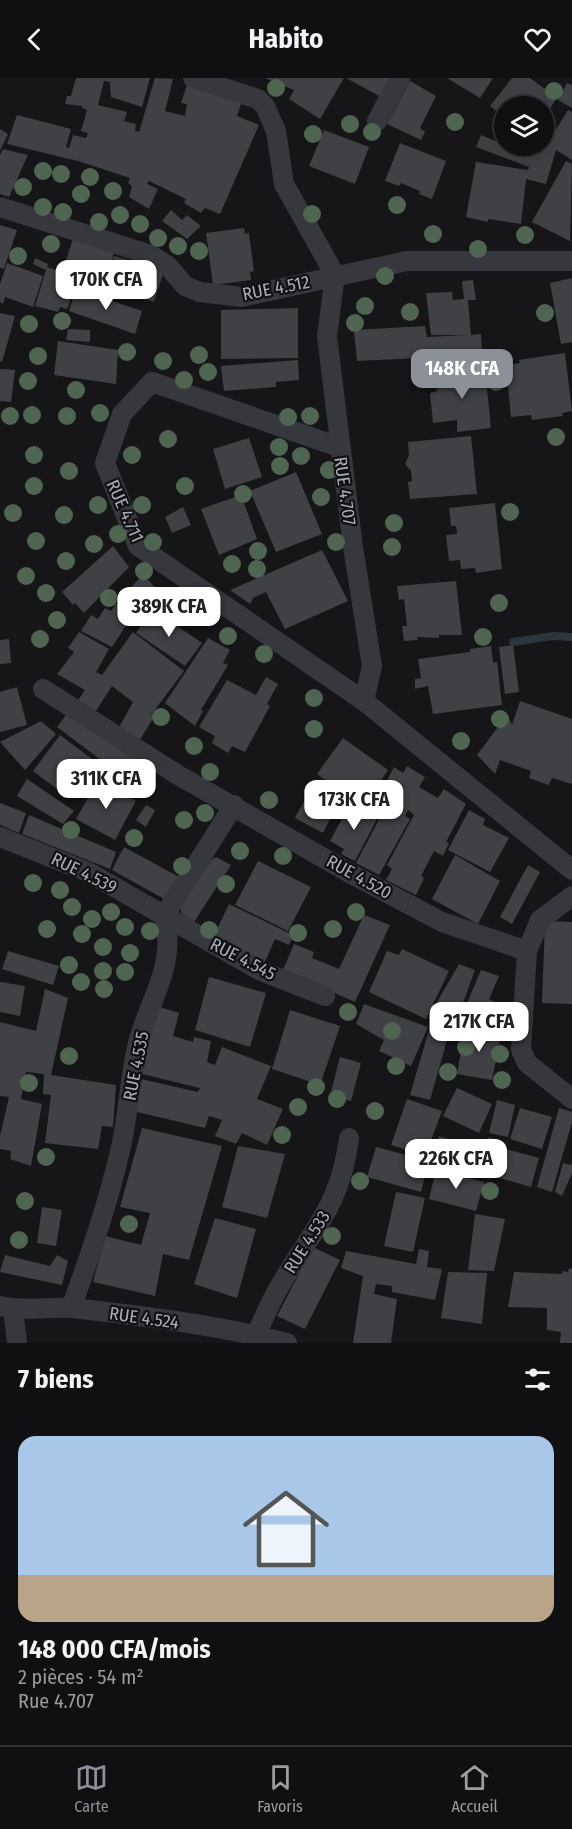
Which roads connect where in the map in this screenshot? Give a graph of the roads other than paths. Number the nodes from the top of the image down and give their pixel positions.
1 (193, 78) edge
2 (400, 78) edge
3 (377, 121) dead end
4 (0, 207) edge
5 (572, 261) edge
6 (334, 275) junction
7 (339, 447) junction
8 (43, 689) dead end
9 (364, 701) junction
10 (234, 805) junction
11 (0, 837) edge
12 (572, 870) edge
13 (572, 896) edge
14 (164, 916) junction
15 (527, 951) junction
16 (325, 996) dead end
17 (572, 1100) edge
18 (349, 1138) dead end
19 (7, 1308) edge
20 (70, 1308) junction
21 (256, 1339) edge
22 (17, 1343) edge
23 (287, 1343) edge

1 - 6 street
2 - 3 street
4 - 6 street, RUE 4.512
5 - 6 street, RUE 4.512
6 - 7 street, RUE 4.707
7 - 9 street, RUE 4.707
7 - 9 street, RUE 4.711
8 - 10 street, RUE 4.520
9 - 12 street
10 - 14 street
10 - 15 street, RUE 4.520
11 - 14 street, RUE 4.539
13 - 15 street
14 - 16 street, RUE 4.545
14 - 20 street, RUE 4.535
15 - 17 street
18 - 21 street, RUE 4.533
19 - 20 street, RUE 4.524
19 - 22 street
20 - 21 street, RUE 4.524
21 - 23 street, RUE 4.524

